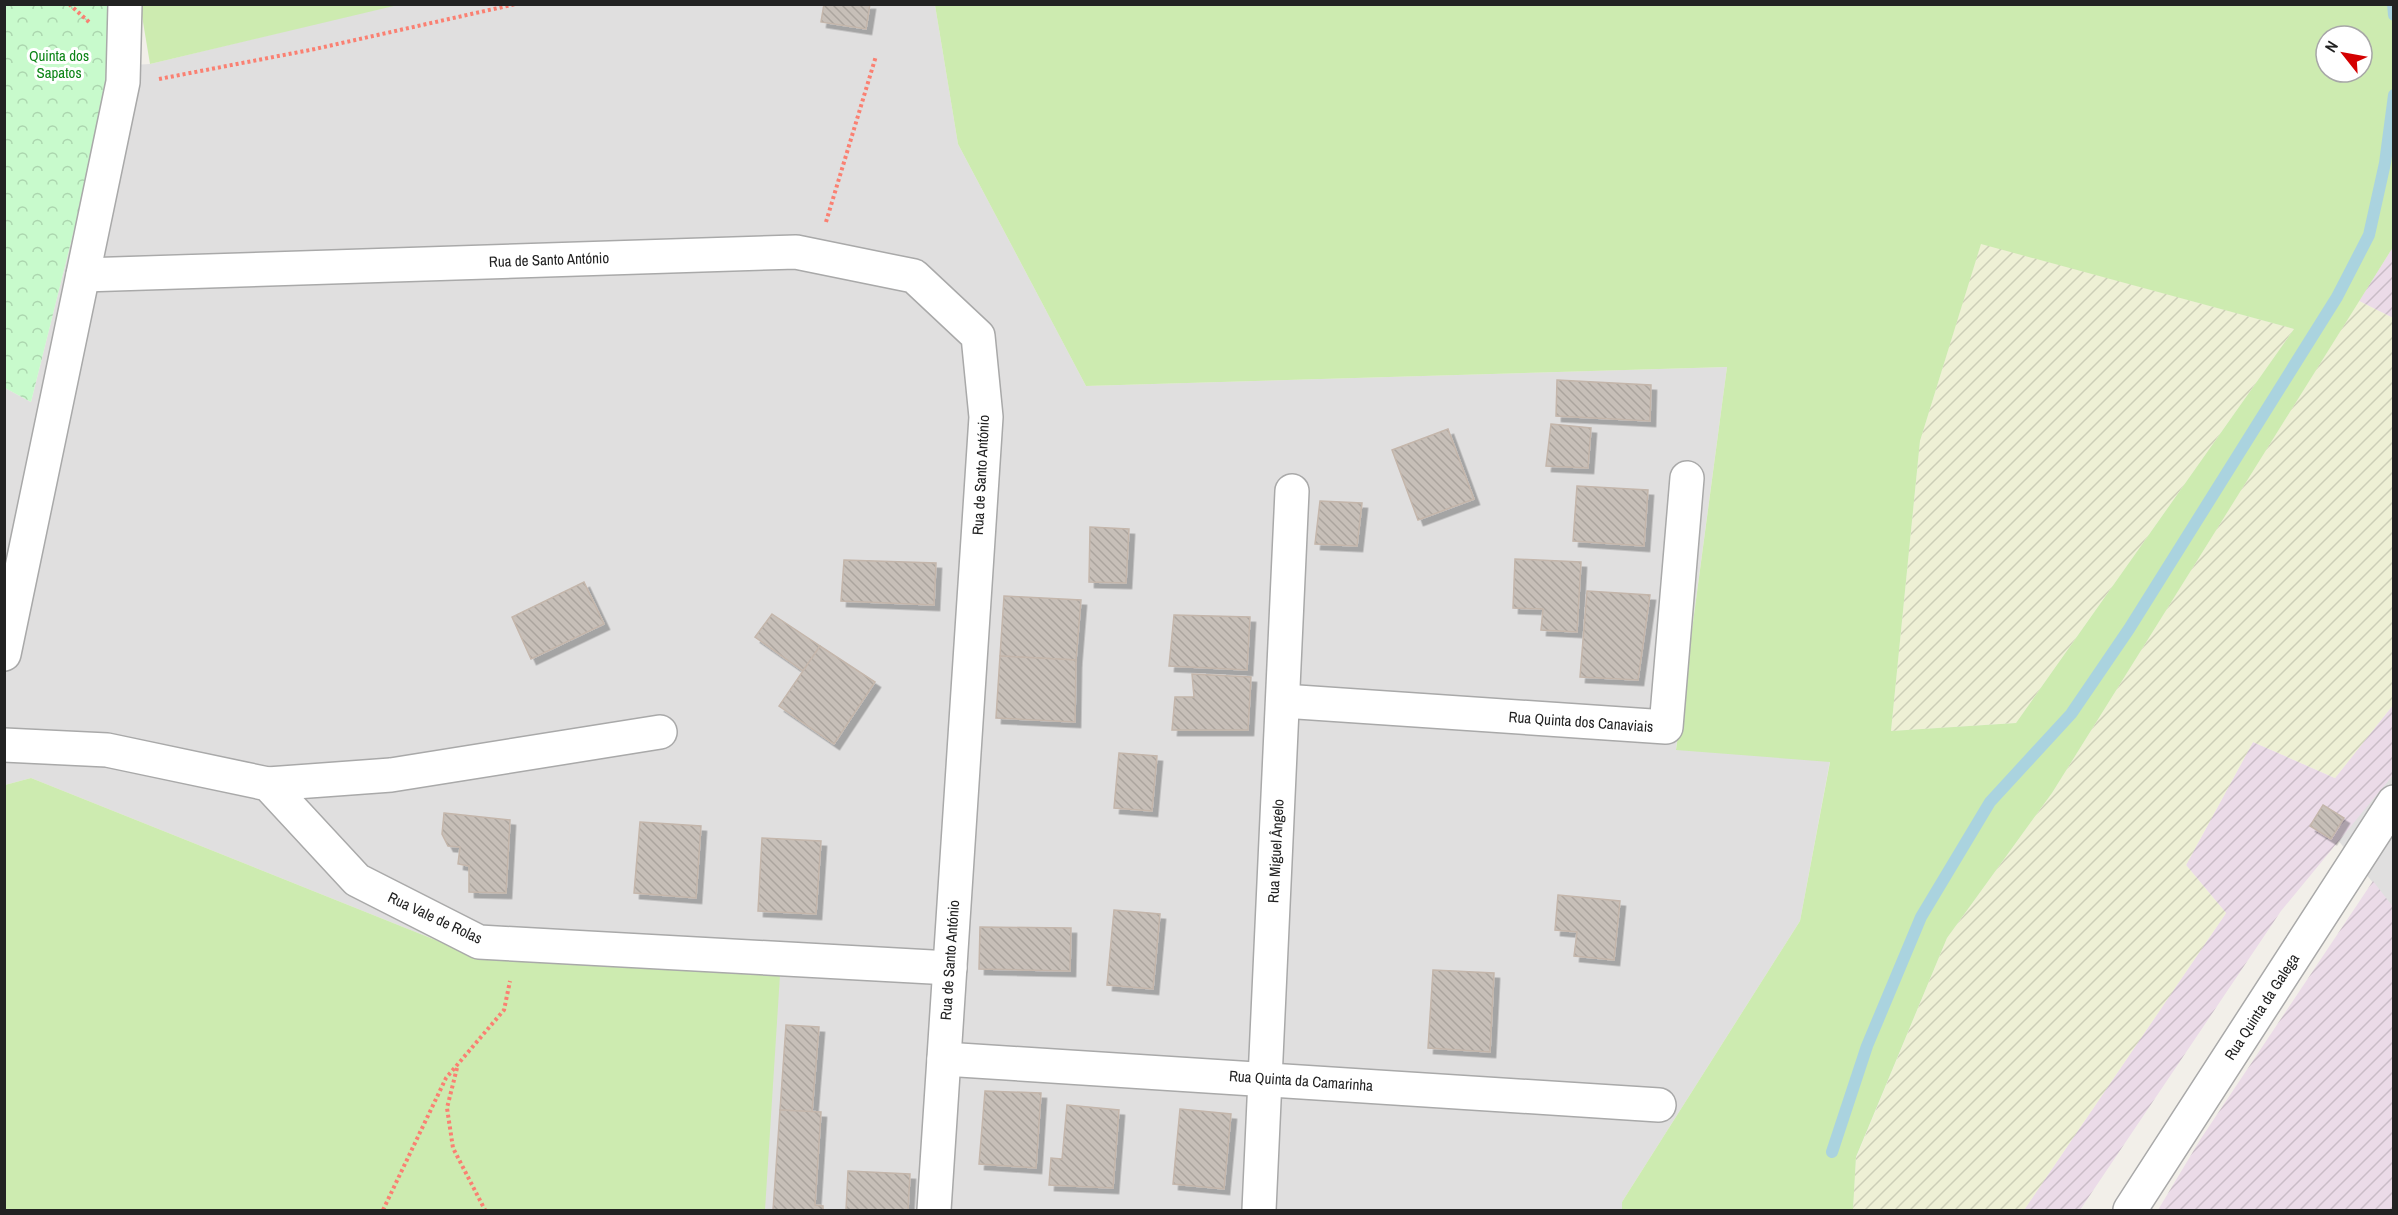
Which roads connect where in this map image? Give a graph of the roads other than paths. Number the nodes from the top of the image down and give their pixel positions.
1 (124, 4) edge
2 (83, 275) junction
3 (1687, 478) dead end
4 (1293, 491) dead end
5 (4, 654) edge
6 (1283, 701) junction
7 (660, 732) dead end
8 (4, 744) edge
9 (268, 784) junction
10 (2394, 802) edge
11 (950, 968) junction
12 (944, 1059) junction
13 (1266, 1079) junction
14 (1659, 1105) dead end
15 (934, 1210) edge
16 (1259, 1210) edge
17 (2130, 1210) edge

1 - 2 street
2 - 5 street
2 - 11 street, Rua de Santo António
3 - 6 street, Rua Quinta dos Canaviais
4 - 6 street, Rua Miguel Ângelo
6 - 13 street, Rua Miguel Ângelo
7 - 9 street
8 - 9 street
9 - 11 street, Rua Vale de Rolas
10 - 17 street, Rua Quinta da Galega
11 - 12 street, Rua de Santo António
12 - 13 street, Rua Quinta da Camarinha
12 - 15 street, Rua de Santo António
13 - 14 street, Rua Quinta da Camarinha
13 - 16 street, Rua Miguel Ângelo

